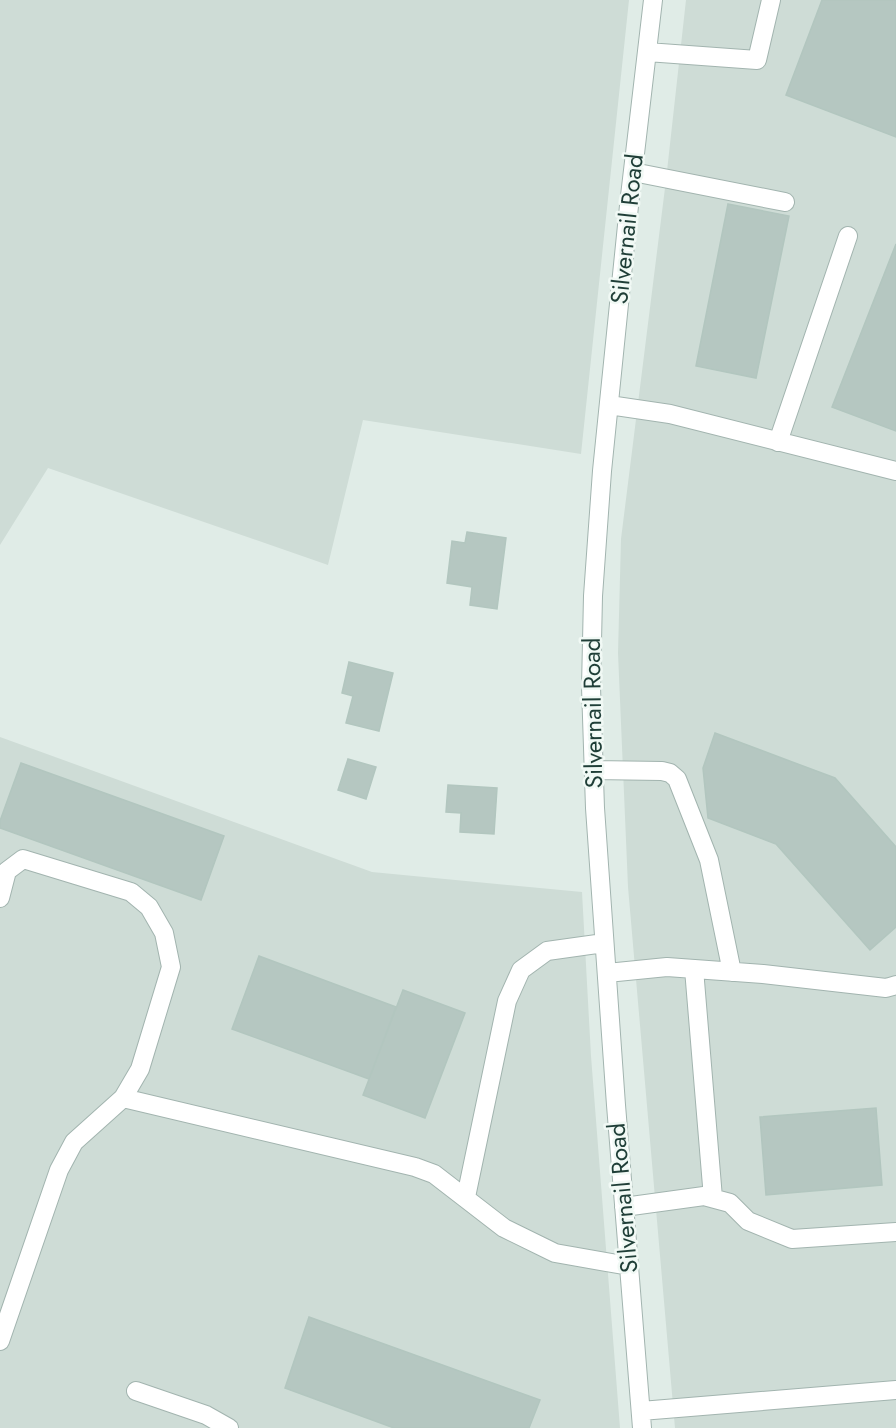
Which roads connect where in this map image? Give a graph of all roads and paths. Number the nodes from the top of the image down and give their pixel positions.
1 (653, 0) edge
2 (771, 0) edge
3 (647, 52) junction
4 (633, 172) junction
5 (785, 202) dead end
6 (848, 236) dead end
7 (609, 405) junction
8 (778, 442) junction
9 (896, 471) edge
10 (594, 770) junction
11 (0, 898) edge
12 (604, 943) junction
13 (694, 969) junction
14 (732, 972) junction
15 (607, 973) junction
16 (896, 985) edge
17 (123, 1098) junction
18 (466, 1197) junction
19 (713, 1198) junction
20 (624, 1207) junction
21 (896, 1232) edge
22 (629, 1266) junction
23 (0, 1341) edge
24 (896, 1390) edge
25 (136, 1391) dead end
26 (641, 1420) edge
27 (229, 1428) edge

1 - 3 street, Silvernail Road
2 - 3 street
3 - 4 street, Silvernail Road
4 - 5 street
4 - 7 street, Silvernail Road
6 - 8 street
7 - 8 street
7 - 10 street, Silvernail Road
8 - 9 street
10 - 12 street, Silvernail Road
10 - 14 street
11 - 17 street
12 - 15 street, Silvernail Road
12 - 18 street
13 - 14 street
13 - 15 street
13 - 19 street
14 - 16 street
15 - 20 street, Silvernail Road
17 - 18 street
17 - 23 street
18 - 22 street
19 - 20 street
19 - 21 street
20 - 22 street, Silvernail Road
22 - 26 street, Silvernail Road
24 - 26 street
25 - 27 street

